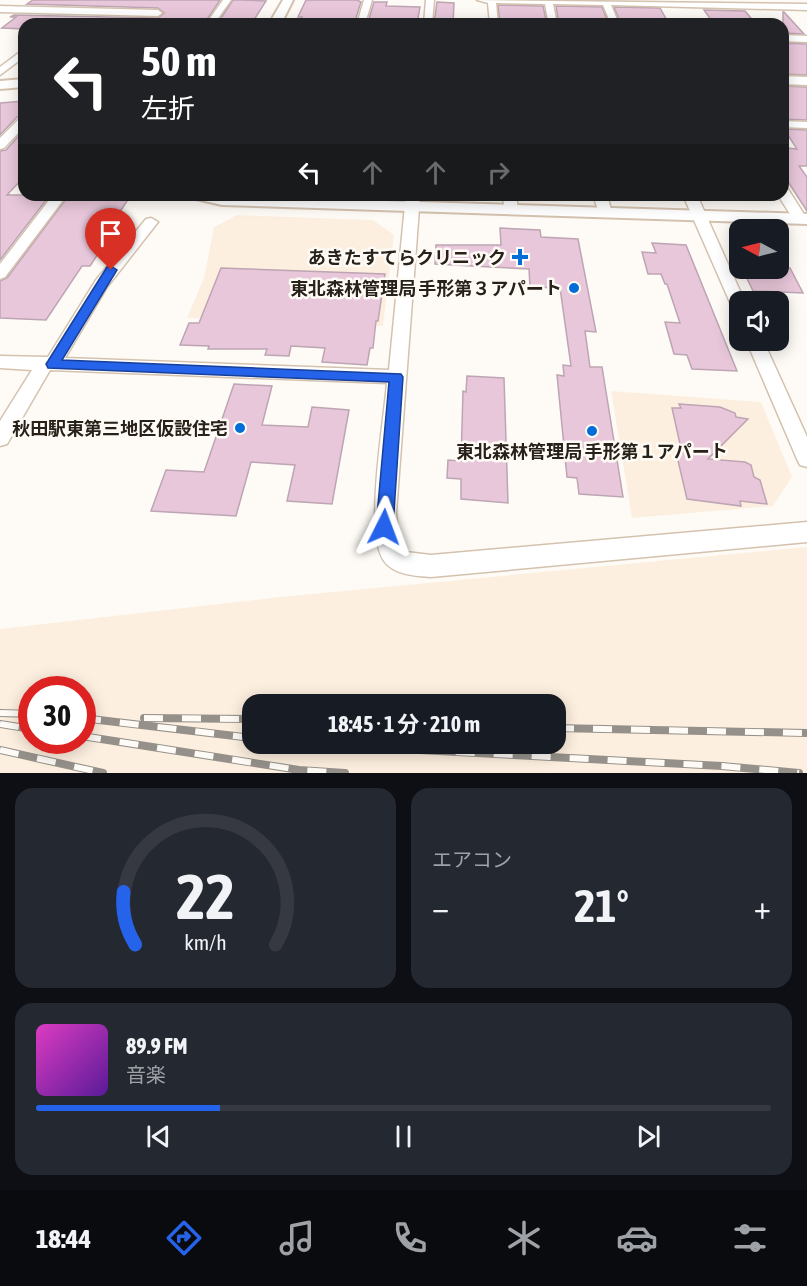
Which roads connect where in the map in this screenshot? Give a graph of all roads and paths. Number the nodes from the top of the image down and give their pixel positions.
1 (227, 0) edge
2 (288, 0) edge
3 (368, 0) edge
4 (430, 0) edge
5 (481, 0) edge
6 (492, 0) edge
7 (803, 0) edge
8 (548, 1) edge
9 (605, 1) edge
10 (662, 2) edge
11 (749, 3) edge
12 (807, 5) edge
13 (0, 9) edge
14 (14, 10) junction
15 (71, 11) junction
16 (63, 18) edge
17 (154, 18) edge
18 (214, 18) edge
19 (278, 18) edge
20 (363, 18) edge
21 (428, 18) edge
22 (494, 18) edge
23 (552, 18) edge
24 (612, 18) edge
25 (0, 20) edge
26 (789, 38) edge
27 (807, 39) edge
28 (18, 55) edge
29 (5, 64) edge
30 (0, 72) edge
31 (789, 80) edge
32 (807, 81) edge
33 (18, 83) edge
34 (0, 85) edge
35 (789, 87) edge
36 (807, 88) edge
37 (18, 122) edge
38 (0, 124) edge
39 (789, 124) edge
40 (807, 125) edge
41 (18, 126) edge
42 (0, 145) edge
43 (789, 200) edge
44 (55, 201) edge
45 (412, 201) edge
46 (602, 201) edge
47 (693, 201) edge
48 (510, 202) edge
49 (605, 213) junction
50 (699, 216) junction
51 (803, 219) edge
52 (151, 222) dead end
53 (0, 274) edge
54 (733, 291) edge
55 (759, 351) edge
56 (0, 362) edge
57 (49, 364) junction
58 (396, 377) junction
59 (0, 438) edge
60 (807, 459) edge
61 (807, 532) edge

1 - 18 street
2 - 19 street
3 - 20 street
4 - 21 street
5 - 6 street
6 - 8 street
6 - 22 street
7 - 12 street
8 - 9 street
8 - 23 street
9 - 10 street
9 - 24 street
10 - 11 street
11 - 12 street
13 - 14 street
14 - 15 street
14 - 25 street
15 - 16 street
15 - 17 street
26 - 27 street
28 - 29 street
29 - 30 street
31 - 32 street
33 - 34 street
35 - 36 street
37 - 38 street
39 - 40 street
41 - 42 street
43 - 51 street
44 - 53 street
45 - 48 street
45 - 58 street
46 - 49 street
47 - 50 street
48 - 49 street
49 - 50 street
50 - 51 street
50 - 54 street
52 - 57 street
55 - 60 street
56 - 57 street
57 - 58 street
57 - 59 street
58 - 61 street

